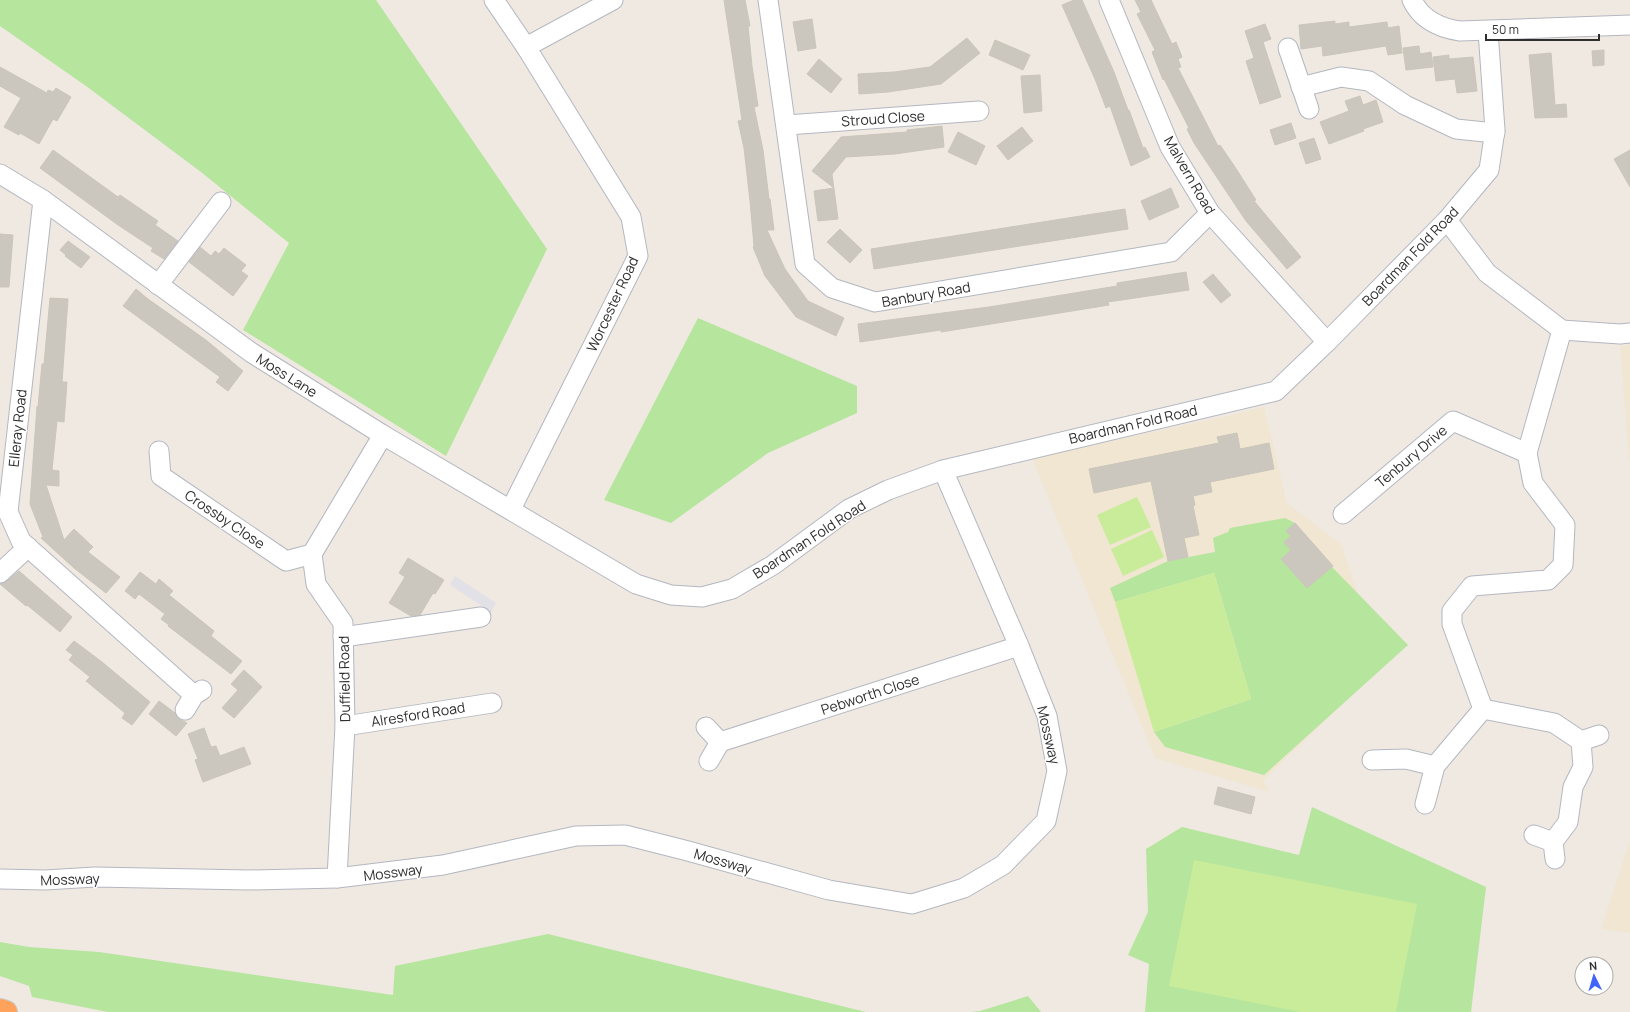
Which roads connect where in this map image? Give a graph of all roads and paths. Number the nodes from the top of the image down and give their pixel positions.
1 (494, 0) edge
2 (613, 0) edge
3 (768, 0) edge
4 (1109, 0) edge
5 (1412, 0) edge
6 (1630, 25) edge
7 (1488, 31) junction
8 (526, 47) junction
9 (1288, 48) dead end
10 (1301, 87) junction
11 (1309, 109) dead end
12 (979, 111) dead end
13 (787, 125) junction
14 (1495, 133) junction
15 (0, 174) edge
16 (43, 200) junction
17 (221, 202) dead end
18 (1210, 213) junction
19 (1447, 220) junction
20 (158, 285) junction
21 (1562, 330) junction
22 (1630, 332) edge
23 (1327, 342) junction
24 (383, 436) junction
25 (159, 451) dead end
26 (1527, 453) junction
27 (943, 470) junction
28 (511, 509) junction
29 (1343, 514) dead end
30 (28, 548) junction
31 (312, 554) junction
32 (589, 556) joint
33 (0, 573) edge
34 (481, 617) dead end
35 (343, 637) junction
36 (1019, 646) junction
37 (194, 698) dead end
38 (492, 703) dead end
39 (1483, 709) junction
40 (345, 726) junction
41 (706, 727) dead end
42 (1598, 734) dead end
43 (1581, 741) junction
44 (720, 742) junction
45 (1372, 760) dead end
46 (709, 761) dead end
47 (1435, 766) junction
48 (1425, 804) dead end
49 (1534, 835) dead end
50 (337, 878) junction
51 (0, 879) edge
52 (0, 1010) edge
53 (6, 1012) edge

1 - 8 street, Worcester Road
2 - 8 street
3 - 13 street, Banbury Road
4 - 18 street, Malvern Road
5 - 7 street
6 - 7 street
7 - 14 street, Boardman Fold Road
8 - 28 street, Worcester Road
9 - 10 street
10 - 11 street
10 - 14 street
12 - 13 street, Stroud Close
13 - 18 street, Banbury Road
14 - 19 street, Boardman Fold Road
15 - 16 street, Moss Lane
16 - 20 street, Moss Lane
16 - 30 street, Elleray Road
17 - 20 street
18 - 23 street, Malvern Road
19 - 21 street
19 - 23 street, Boardman Fold Road
20 - 24 street, Moss Lane
21 - 22 street
21 - 26 street
23 - 27 street, Boardman Fold Road
24 - 28 street, Moss Lane
24 - 31 street
25 - 31 street, Crossby Close
26 - 29 street, Tenbury Drive
26 - 39 street
27 - 32 street, Boardman Fold Road
27 - 36 street, Mossway
28 - 32 street, Moss Lane
30 - 33 street
30 - 37 street, Elleray Road
31 - 35 street, Duffield Road
34 - 35 street
35 - 40 street, Duffield Road
36 - 44 street, Pebworth Close
36 - 50 street, Mossway
38 - 40 street, Alresford Road
39 - 43 street
39 - 47 street
40 - 50 street, Duffield Road
41 - 44 street
42 - 43 street
43 - 49 street
44 - 46 street
45 - 47 street
47 - 48 street
50 - 51 street, Mossway
52 - 53 highway

